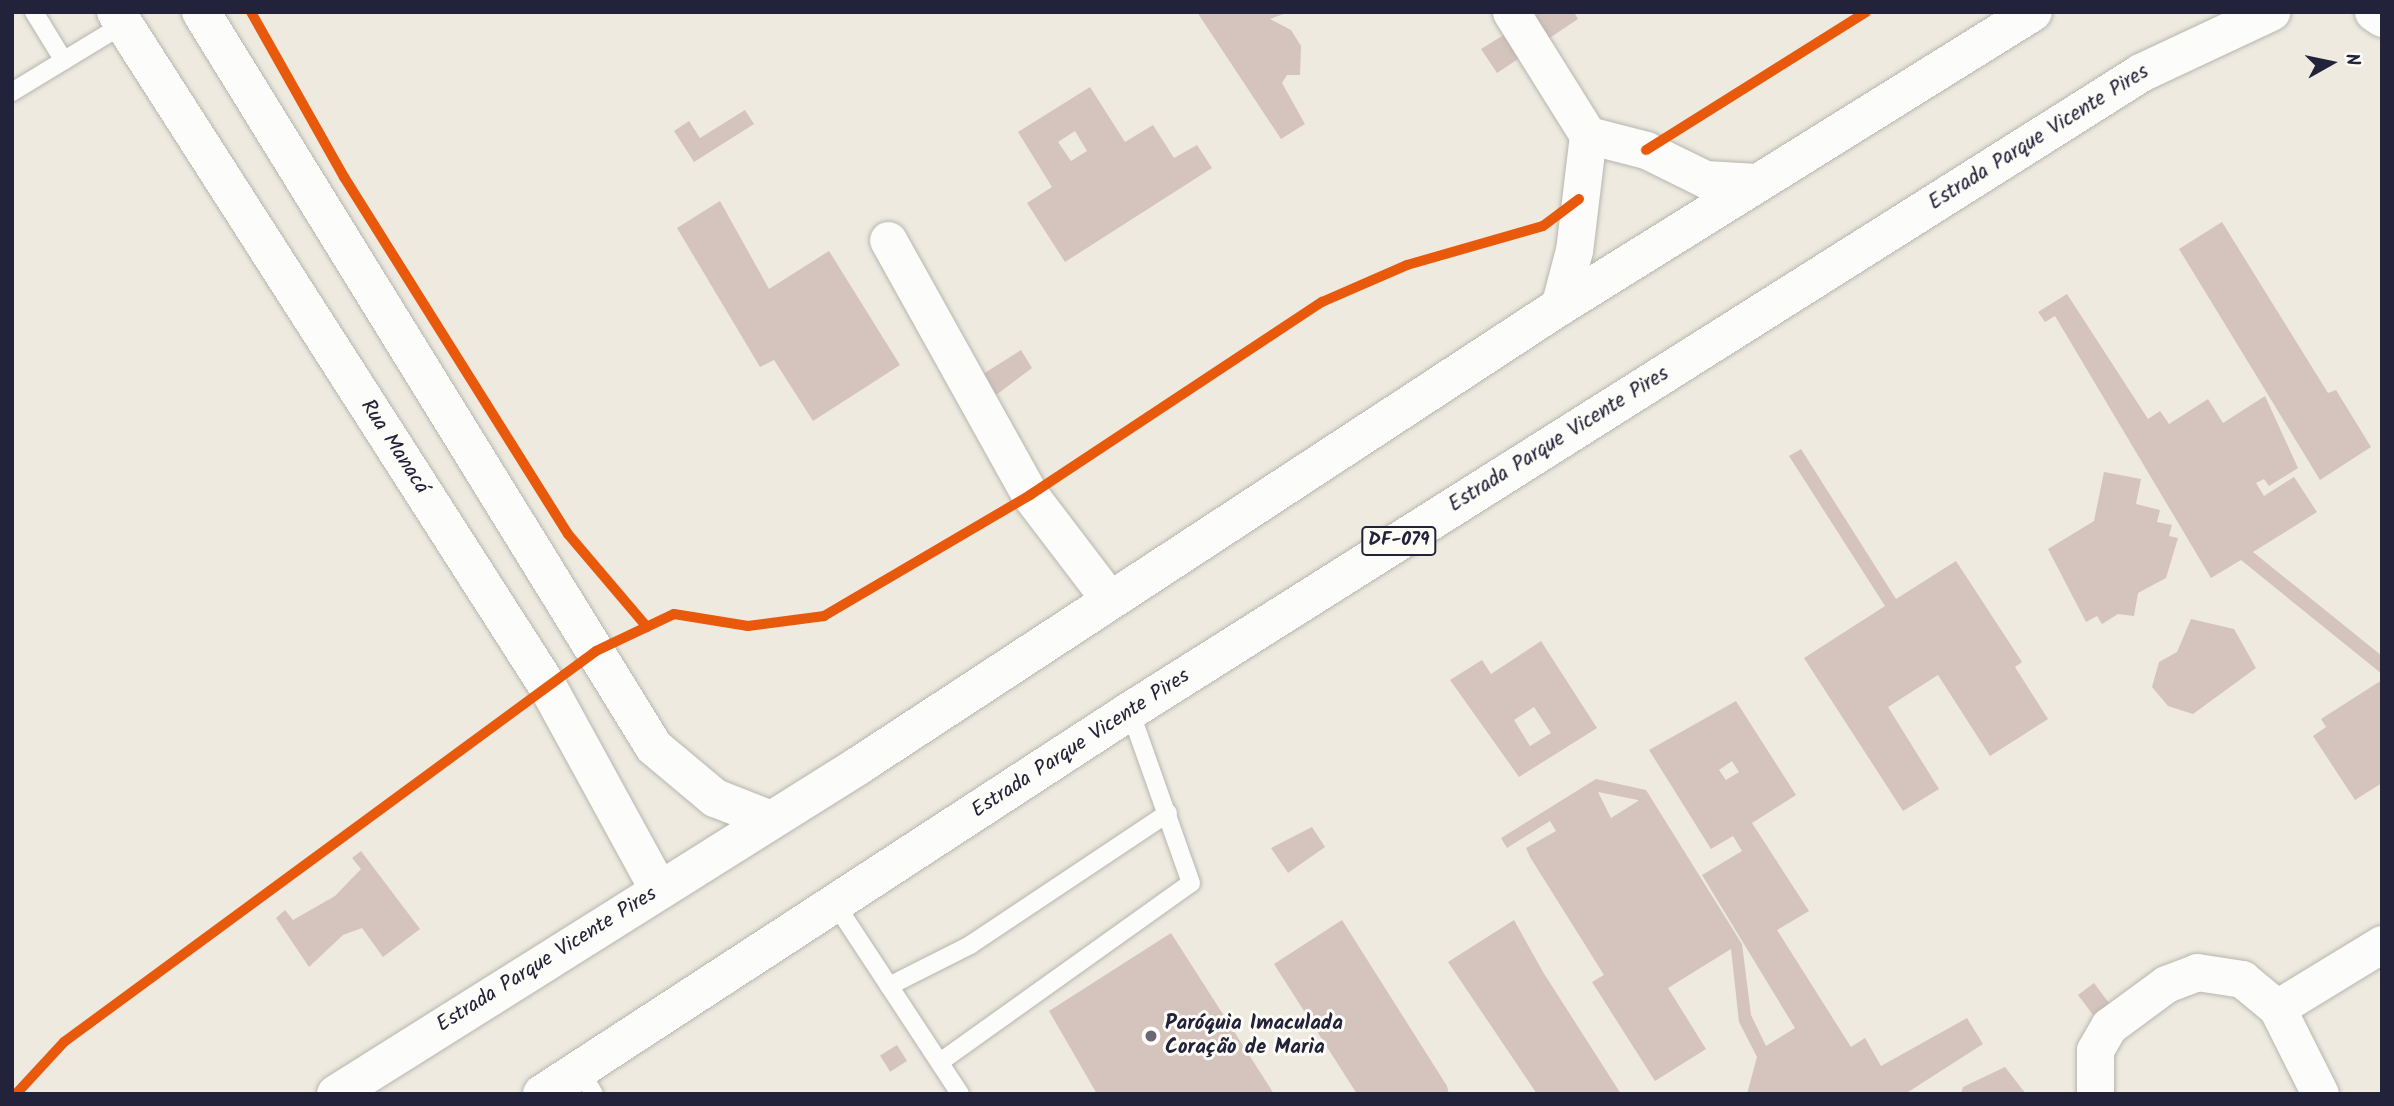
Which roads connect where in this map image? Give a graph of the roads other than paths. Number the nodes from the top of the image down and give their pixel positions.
1 (34, 12) edge
2 (201, 12) edge
3 (1511, 12) edge
4 (2033, 12) edge
5 (2271, 12) edge
6 (2373, 12) edge
7 (120, 18) edge
8 (2382, 18) edge
9 (64, 61) junction
10 (12, 92) edge
11 (1588, 135) junction
12 (1757, 182) junction
13 (888, 240) dead end
14 (1559, 307) junction
15 (1110, 600) junction
16 (1130, 710) junction
17 (1168, 813) junction
18 (771, 820) junction
19 (659, 890) junction
20 (836, 905) junction
21 (2378, 954) edge
22 (889, 986) junction
23 (2277, 1008) junction
24 (940, 1062) junction
25 (587, 1082) edge
26 (336, 1094) edge
27 (542, 1094) edge
28 (960, 1094) edge
29 (2095, 1094) edge
30 (2320, 1094) edge

1 - 9 lane
2 - 18 main road
3 - 11 street
4 - 12 main road, Estrada Parque Vicente Pires
5 - 16 main road, Estrada Parque Vicente Pires / DF-079
6 - 8 street
7 - 9 lane
7 - 19 main road, Rua Manacá
9 - 10 lane
11 - 12 street
11 - 14 street
12 - 14 main road, Estrada Parque Vicente Pires
13 - 15 street
14 - 15 main road, Estrada Parque Vicente Pires
15 - 18 main road, Estrada Parque Vicente Pires
16 - 17 lane
16 - 20 main road, Estrada Parque Vicente Pires / DF-079
17 - 22 lane
17 - 24 lane
18 - 19 main road, Estrada Parque Vicente Pires
19 - 26 main road, Estrada Parque Vicente Pires
20 - 22 lane
20 - 25 main road, Estrada Parque Vicente Pires / DF-079
21 - 23 street
22 - 24 lane
23 - 29 street
23 - 30 street
24 - 28 lane
25 - 27 main road, Estrada Parque Vicente Pires / DF-079

